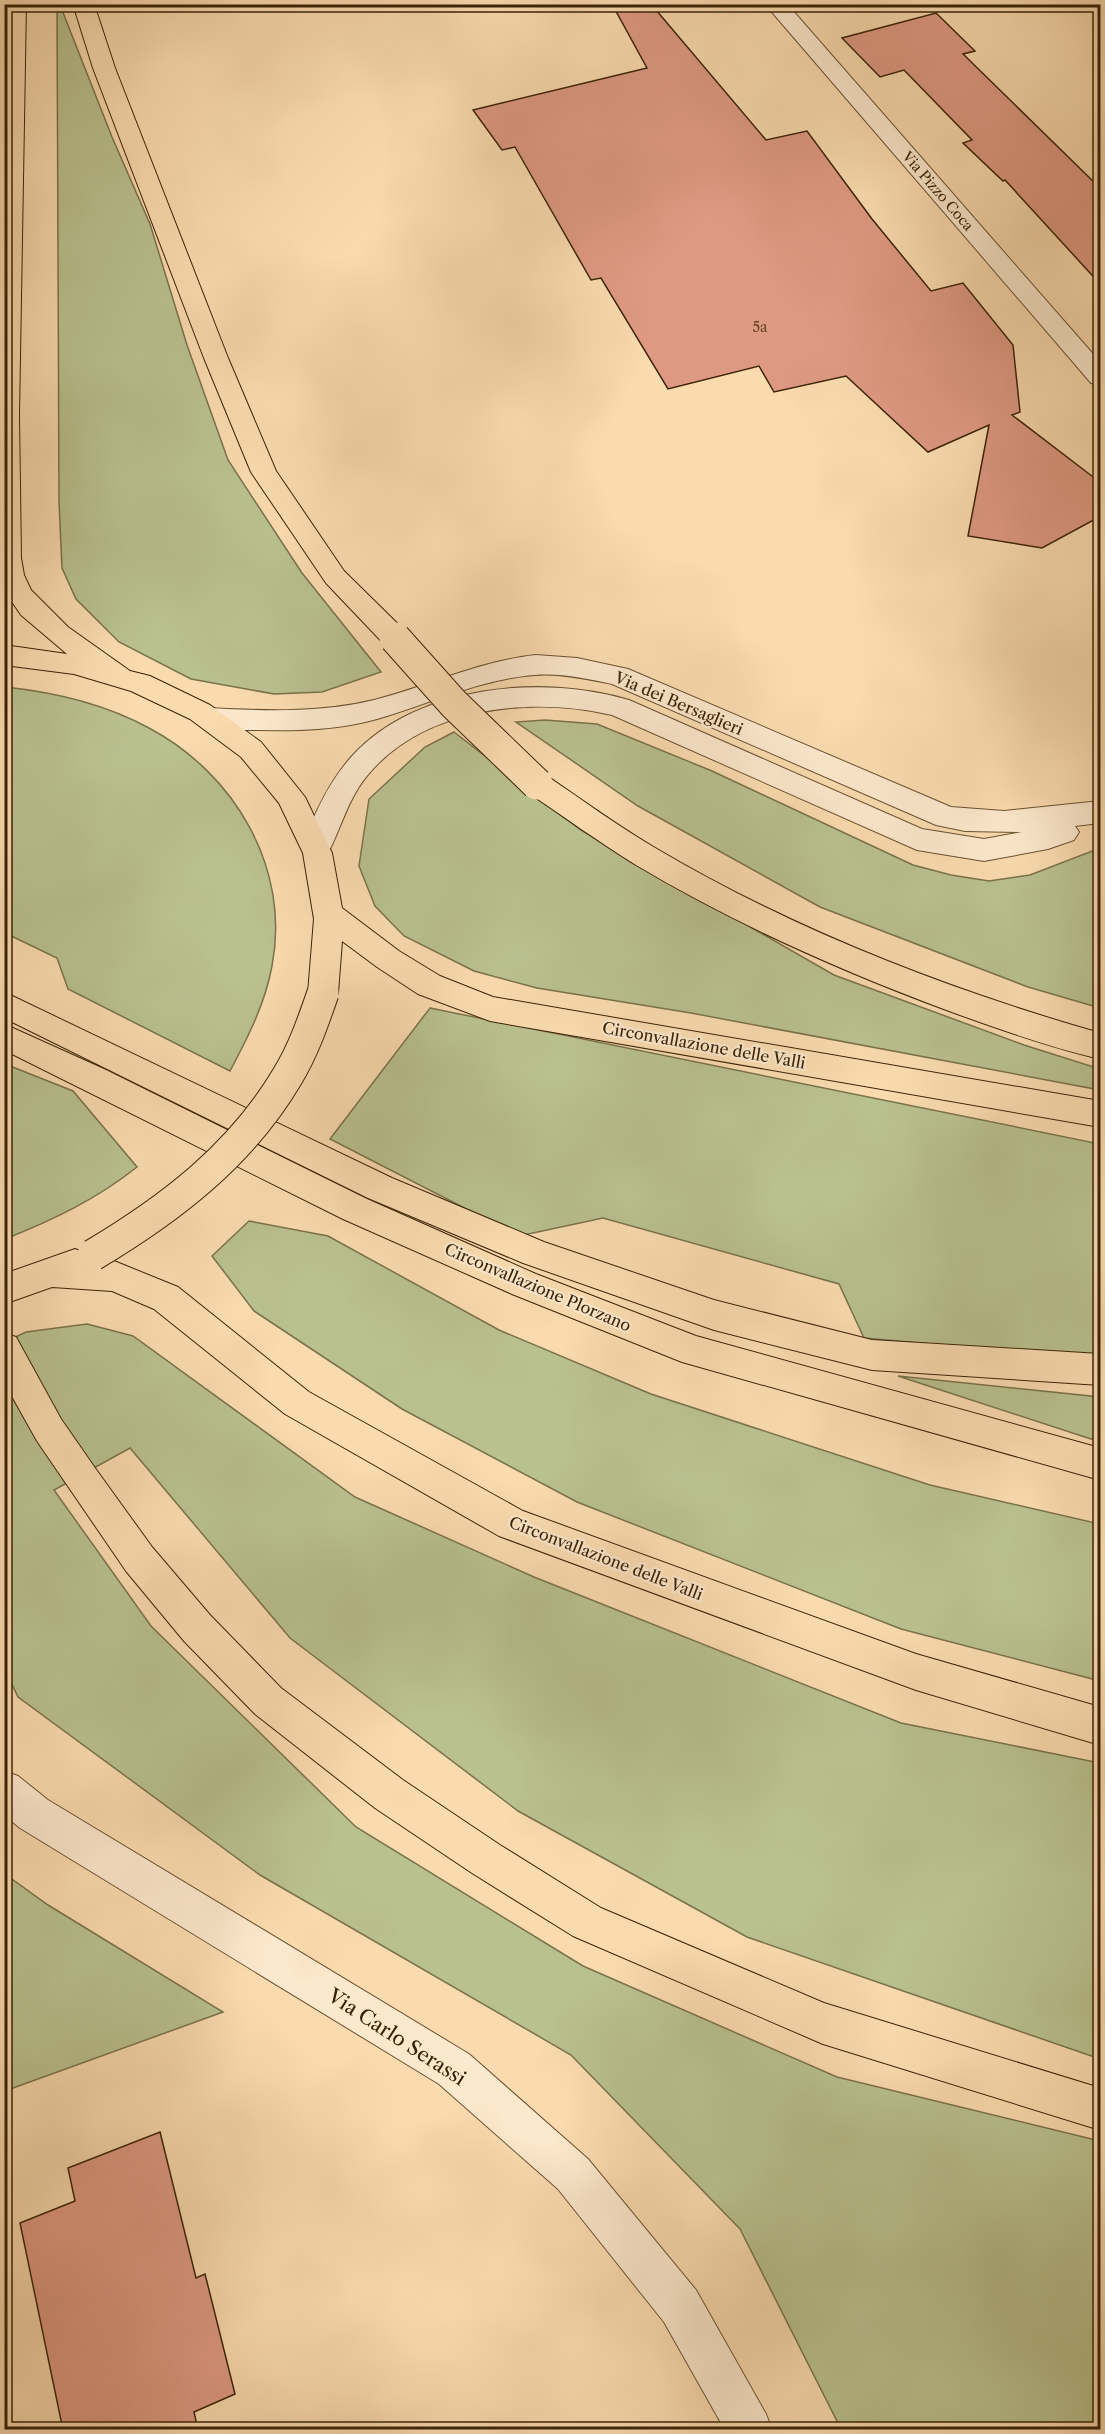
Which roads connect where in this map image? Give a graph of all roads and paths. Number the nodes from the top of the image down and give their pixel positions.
1 (16, 4) edge
2 (83, 4) edge
3 (775, 4) edge
4 (1101, 377) edge
5 (4, 655) edge
6 (119, 675) junction
7 (210, 718) junction
8 (1101, 812) edge
9 (1101, 819) edge
10 (317, 847) junction
11 (331, 916) junction
12 (4, 1004) edge
13 (4, 1036) edge
14 (1101, 1046) edge
15 (1101, 1114) edge
16 (55, 1272) junction
17 (4, 1289) edge
18 (4, 1348) edge
19 (1101, 1370) edge
20 (1101, 1464) edge
21 (1101, 1726) edge
22 (4, 1790) edge
23 (1101, 2109) edge
24 (750, 2430) edge

1 - 6 highway
2 - 14 highway, bridge
3 - 4 street, Via Pizzo Coca
5 - 6 highway
6 - 7 highway
7 - 8 street, Via dei Bersaglieri
7 - 10 highway
9 - 10 street, Via dei Bersaglieri
10 - 11 highway
11 - 15 highway, Circonvallazione delle Valli
11 - 16 highway, bridge
12 - 19 highway, Circonvallazione Plorzano
13 - 20 highway, Circonvallazione Plorzano
16 - 17 highway
16 - 21 highway, Circonvallazione delle Valli
18 - 23 highway
22 - 24 street, Via Carlo Serassi

